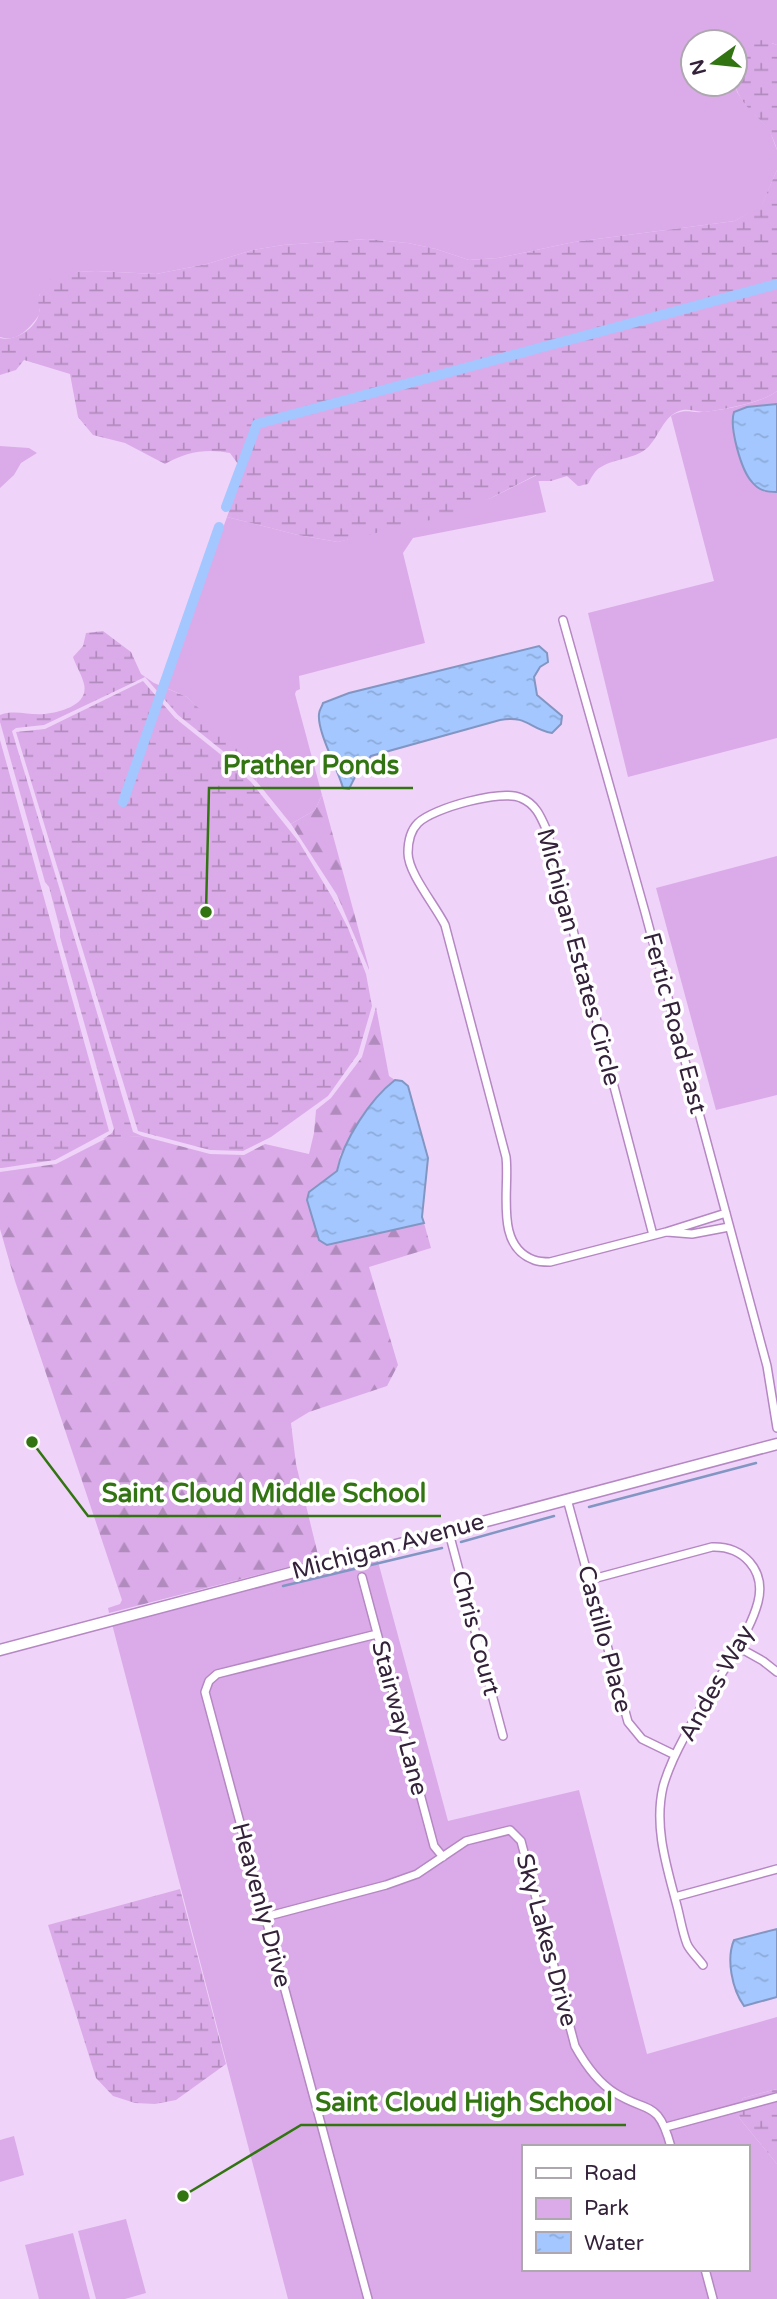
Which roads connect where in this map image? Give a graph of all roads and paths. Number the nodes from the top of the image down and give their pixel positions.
1 (563, 620) dead end
2 (726, 1213) junction
3 (729, 1227) junction
4 (666, 1232) junction
5 (653, 1235) junction
6 (777, 1428) edge
7 (777, 1444) edge
8 (567, 1499) junction
9 (448, 1530) junction
10 (362, 1577) dead end
11 (589, 1580) junction
12 (376, 1634) junction
13 (737, 1647) junction
14 (0, 1650) edge
15 (777, 1672) edge
16 (503, 1737) dead end
17 (675, 1755) junction
18 (443, 1857) junction
19 (777, 1868) edge
20 (675, 1897) junction
21 (265, 1917) junction
22 (703, 1965) dead end
23 (777, 2097) edge
24 (666, 2127) junction
25 (670, 2145) edge
26 (706, 2271) edge
27 (368, 2299) edge
28 (713, 2299) edge

1 - 2 street, Fertic Road East
2 - 3 street, Fertic Road East
2 - 4 street, Michigan Estates Circle
3 - 4 street, Michigan Estates Circle
3 - 6 street, Fertic Road East
4 - 5 street, Michigan Estates Circle
5 - 5 street, Michigan Estates Circle
7 - 8 street, Michigan Avenue
8 - 9 street, Michigan Avenue
8 - 11 street, Castillo Place
9 - 14 street, Michigan Avenue
9 - 16 street, Chris Court
10 - 12 street, Stairway Lane
11 - 13 street, Andes Way
11 - 17 street, Castillo Place
12 - 18 street, Stairway Lane
12 - 21 street, Heavenly Drive
13 - 15 street
13 - 17 street, Andes Way
17 - 20 street, Andes Way
18 - 21 street, Sky Lakes Drive
18 - 24 street, Sky Lakes Drive
19 - 20 street
20 - 22 street, Andes Way
21 - 27 street, Heavenly Drive
23 - 24 street
24 - 25 street
26 - 28 street

